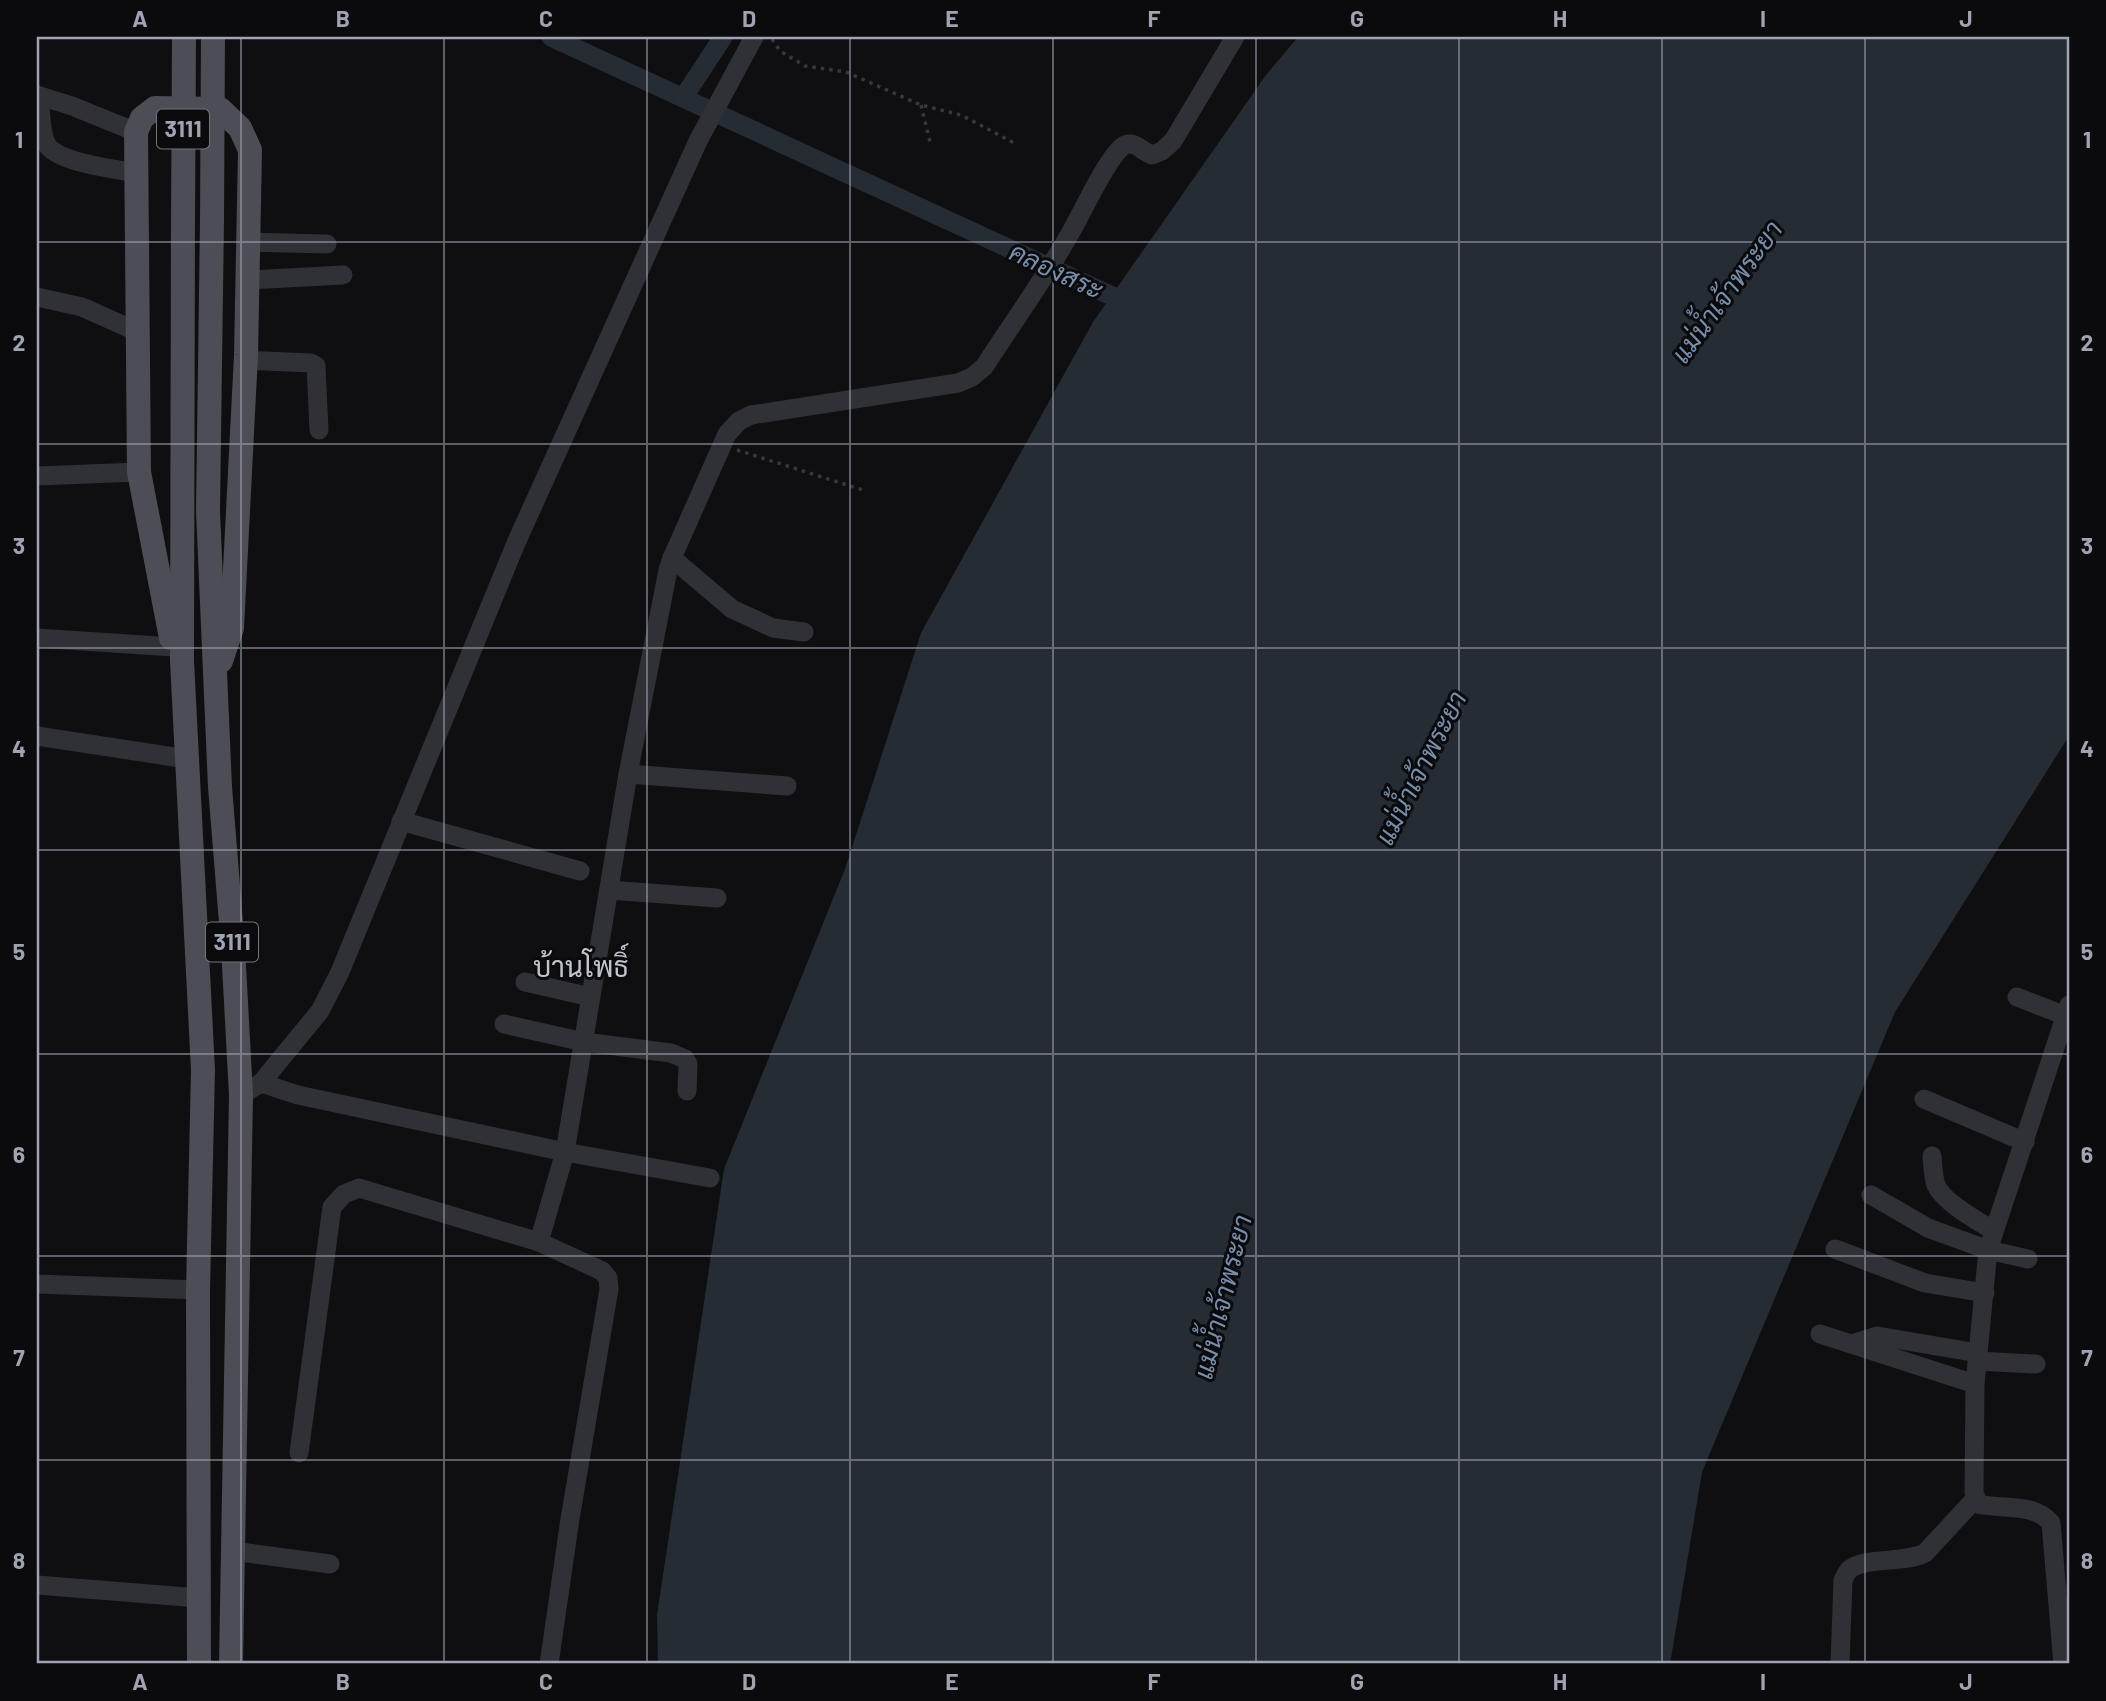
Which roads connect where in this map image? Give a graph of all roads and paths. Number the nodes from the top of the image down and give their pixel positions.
1 (184, 37) edge
2 (213, 37) edge
3 (754, 37) edge
4 (771, 37) edge
5 (1235, 37) edge
6 (38, 96) edge
7 (921, 105) junction
8 (136, 132) junction
9 (1016, 144) dead end
10 (931, 146) dead end
11 (136, 173) junction
12 (249, 242) junction
13 (327, 244) dead end
14 (343, 275) dead end
15 (247, 280) junction
16 (37, 297) edge
17 (138, 332) junction
18 (245, 360) junction
19 (319, 430) dead end
20 (722, 446) junction
21 (139, 472) junction
22 (37, 476) edge
23 (866, 491) dead end
24 (673, 558) junction
25 (804, 632) dead end
26 (37, 638) edge
27 (178, 654) junction
28 (216, 677) junction
29 (37, 736) edge
30 (187, 759) junction
31 (628, 774) junction
32 (787, 786) dead end
33 (401, 821) junction
34 (580, 871) dead end
35 (609, 890) junction
36 (717, 898) dead end
37 (525, 982) dead end
38 (591, 997) junction
39 (2017, 998) dead end
40 (2067, 1011) edge
41 (504, 1024) dead end
42 (584, 1042) junction
43 (251, 1089) junction
44 (687, 1091) dead end
45 (1924, 1099) dead end
46 (2025, 1142) junction
47 (565, 1152) junction
48 (1932, 1156) dead end
49 (710, 1178) dead end
50 (1871, 1195) dead end
51 (1994, 1231) junction
52 (539, 1242) junction
53 (1835, 1250) dead end
54 (1988, 1250) junction
55 (2028, 1259) dead end
56 (37, 1284) edge
57 (198, 1290) junction
58 (1985, 1293) junction
59 (1821, 1334) dead end
60 (1855, 1343) junction
61 (1977, 1357) junction
62 (2036, 1364) dead end
63 (1975, 1384) junction
64 (299, 1453) dead end
65 (1975, 1499) junction
66 (233, 1551) junction
67 (330, 1564) dead end
68 (37, 1585) edge
69 (199, 1598) junction
70 (199, 1664) edge
71 (231, 1664) edge
72 (549, 1664) edge
73 (1840, 1664) edge
74 (2063, 1664) edge

1 - 27 main road, 3111, bridge
2 - 28 main road, 3111, bridge
3 - 33 street
4 - 7 path
5 - 20 street
6 - 8 street
6 - 11 street
7 - 9 path
7 - 10 path
8 - 11 main road
8 - 12 main road
11 - 17 main road
12 - 13 street
12 - 15 main road
14 - 15 street
15 - 18 main road
16 - 17 street
17 - 21 main road
18 - 19 street
18 - 28 main road
20 - 23 path
20 - 24 street
21 - 22 street
21 - 27 main road
24 - 25 street
24 - 31 street
26 - 27 street
27 - 30 main road, 3111
28 - 43 main road, 3111
29 - 30 street
30 - 57 main road, 3111
31 - 32 street
31 - 35 street
33 - 34 street
33 - 43 street
35 - 36 street
35 - 38 street
37 - 38 street
38 - 42 street
39 - 40 street
40 - 46 street
41 - 42 street
42 - 44 street
42 - 47 street
43 - 47 street
43 - 66 main road, 3111
45 - 46 street
46 - 51 street
47 - 49 street
47 - 52 street
48 - 51 street
50 - 54 street
51 - 54 street
52 - 64 street
52 - 72 street
53 - 58 street
54 - 55 street
54 - 58 street
56 - 57 street
57 - 69 main road, 3111
58 - 61 street
59 - 60 street
60 - 61 street
60 - 63 street
61 - 62 street
61 - 63 street
63 - 65 street
65 - 73 street
65 - 74 street
66 - 67 street
66 - 71 main road, 3111
68 - 69 street
69 - 70 main road, 3111

